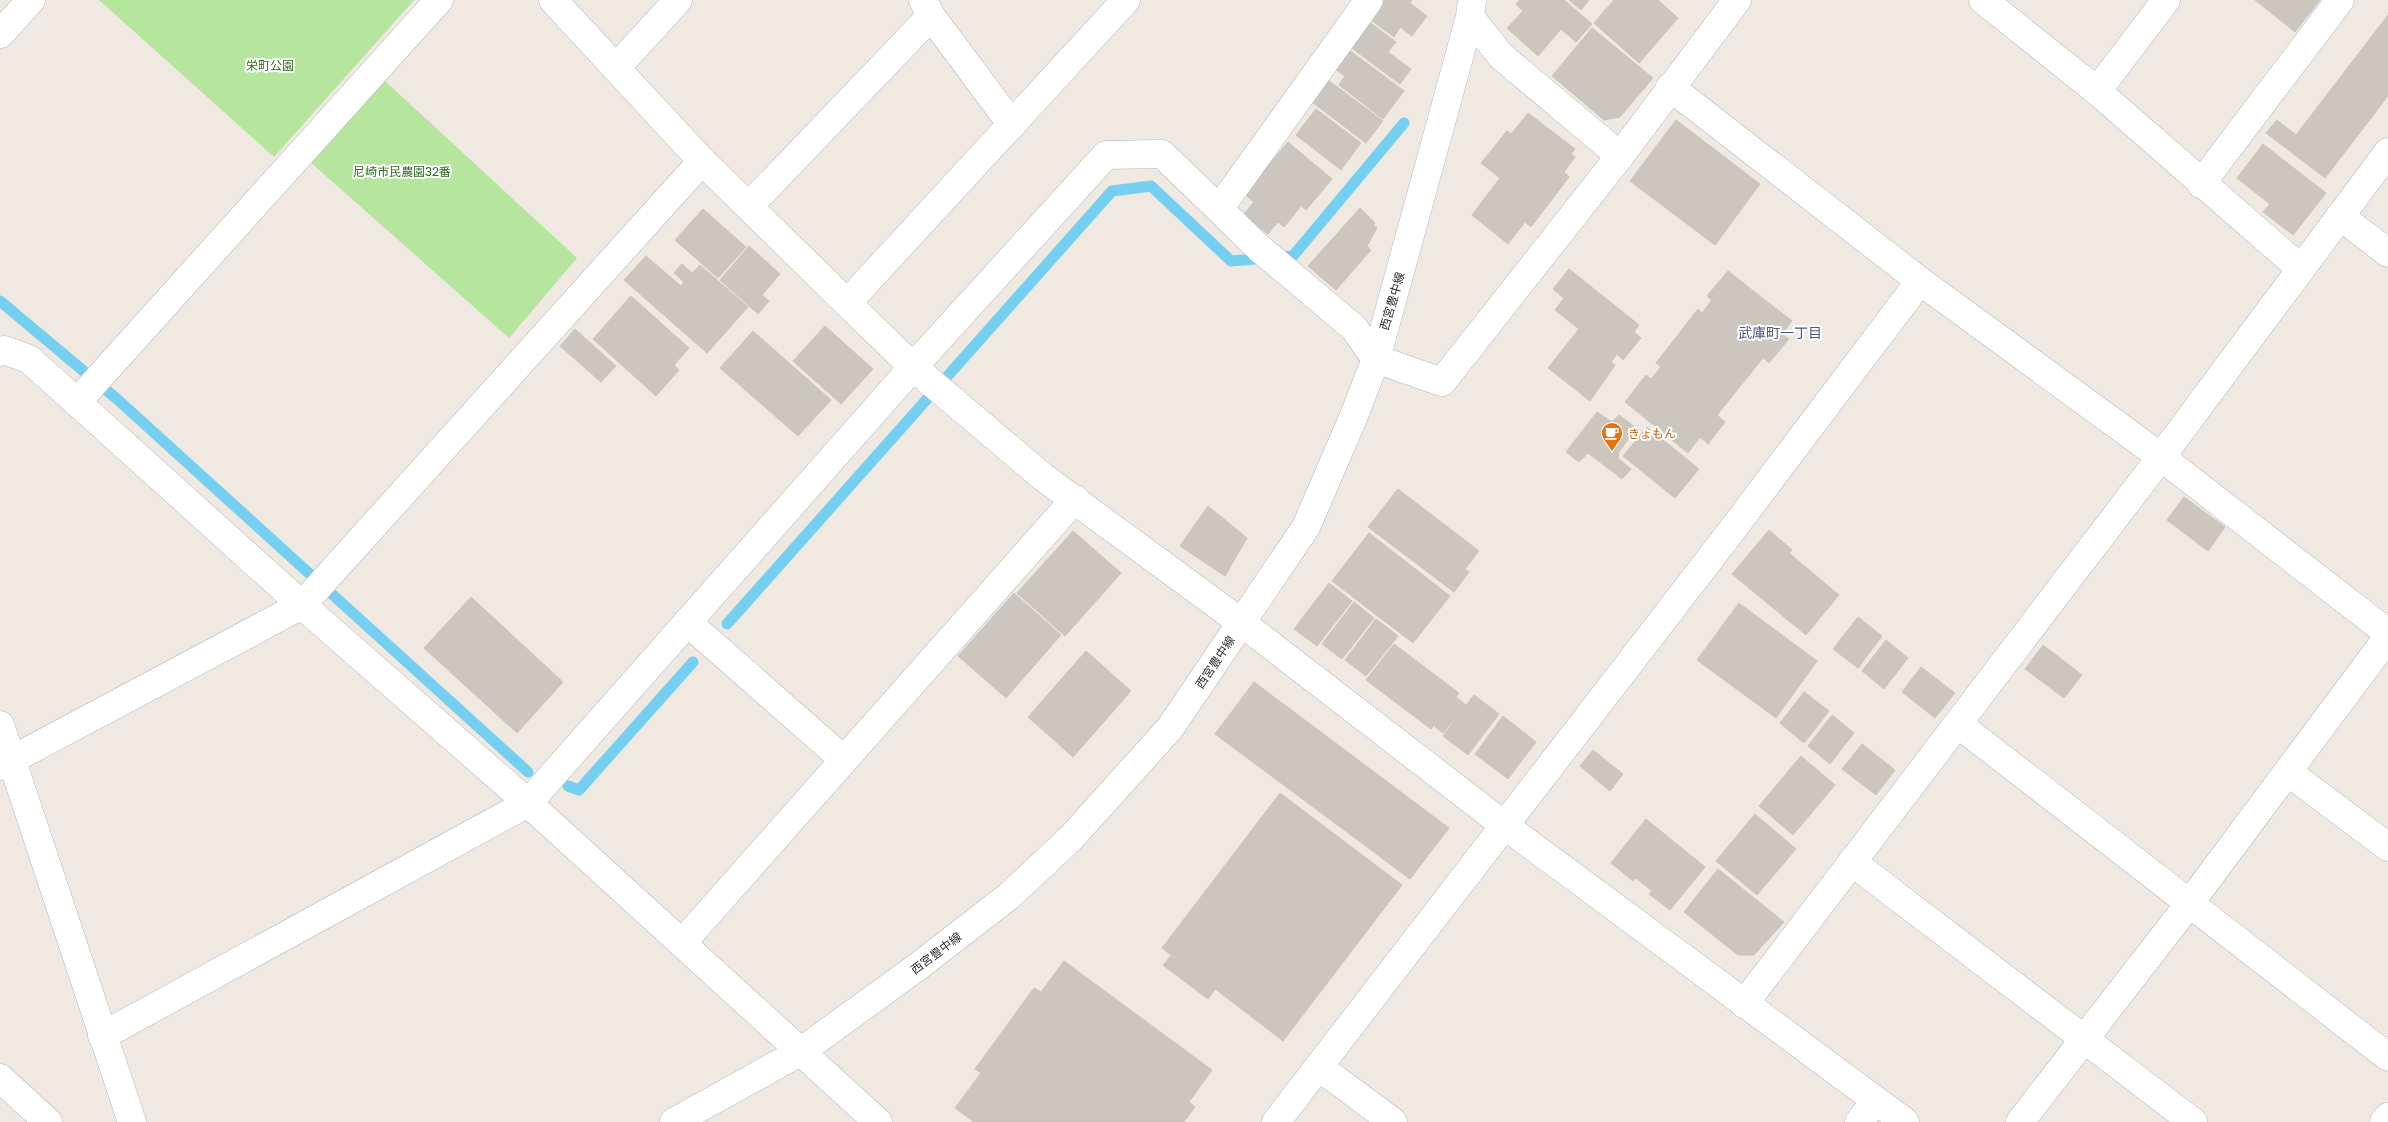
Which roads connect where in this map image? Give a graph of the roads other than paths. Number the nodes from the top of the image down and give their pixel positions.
1 (31, 0) edge
2 (439, 0) edge
3 (552, 0) edge
4 (678, 0) edge
5 (1126, 0) edge
6 (1369, 0) edge
7 (1737, 0) edge
8 (1983, 0) edge
9 (2166, 0) edge
10 (2340, 0) edge
11 (1468, 6) edge
12 (927, 8) edge
13 (0, 34) edge
14 (616, 68) junction
15 (1670, 87) junction
16 (2097, 90) junction
17 (1012, 125) junction
18 (2388, 152) edge
19 (1620, 156) junction
20 (702, 160) junction
21 (2201, 184) junction
22 (749, 206) junction
23 (1219, 209) junction
24 (2340, 216) junction
25 (2388, 253) edge
26 (2301, 270) junction
27 (1920, 281) junction
28 (847, 303) junction
29 (0, 352) edge
30 (1376, 359) junction
31 (913, 367) junction
32 (88, 389) junction
33 (2161, 457) junction
34 (1075, 499) junction
35 (314, 592) junction
36 (687, 622) junction
37 (1242, 623) junction
38 (2388, 633) edge
39 (2388, 637) edge
40 (1958, 724) junction
41 (0, 725) edge
42 (844, 760) junction
43 (5, 764) edge
44 (2288, 772) junction
45 (528, 802) junction
46 (1504, 826) junction
47 (2388, 847) edge
48 (1852, 862) junction
49 (2189, 904) junction
50 (682, 943) junction
51 (1744, 1004) junction
52 (102, 1036) junction
53 (2083, 1039) junction
54 (800, 1052) junction
55 (2388, 1058) edge
56 (1319, 1067) junction
57 (0, 1078) edge
58 (1876, 1101) junction
59 (2388, 1117) edge
60 (48, 1122) edge
61 (132, 1122) edge
62 (674, 1122) edge
63 (878, 1122) edge
64 (1276, 1122) edge
65 (1393, 1122) edge
66 (1859, 1122) edge
67 (1905, 1122) edge
68 (2020, 1122) edge
69 (2192, 1122) edge
70 (2384, 1122) edge

1 - 13 street
2 - 32 street
3 - 14 street
4 - 14 street
5 - 17 street
6 - 23 street
7 - 15 street
8 - 16 street
9 - 16 street
10 - 21 street
11 - 19 street
11 - 30 street, 西宮豊中線
12 - 17 street
12 - 22 street
14 - 20 street
15 - 19 street
15 - 27 street
16 - 21 street
17 - 28 street
18 - 24 street
19 - 30 street
20 - 22 street
20 - 35 street
21 - 26 street
22 - 28 street
23 - 30 street
23 - 31 street
24 - 25 street
24 - 26 street
26 - 33 street
27 - 33 street
27 - 46 street
28 - 31 street
29 - 32 street
30 - 37 street, 西宮豊中線
31 - 34 street
31 - 36 street
32 - 35 street
33 - 38 street
33 - 40 street
34 - 37 street
34 - 42 street
35 - 43 street
35 - 45 street
36 - 42 street
36 - 45 street
37 - 46 street
37 - 54 street, 西宮豊中線
39 - 44 street
40 - 48 street
40 - 49 street
41 - 43 street
42 - 50 street
43 - 52 street
44 - 47 street
44 - 49 street
45 - 50 street
45 - 52 street
46 - 51 street
46 - 56 street
48 - 51 street
48 - 53 street
49 - 53 street
49 - 55 street
50 - 54 street
51 - 58 street
52 - 61 street
53 - 68 street
53 - 69 street
54 - 62 street, 西宮豊中線
54 - 63 street
56 - 64 street
56 - 65 street
57 - 60 street
58 - 66 street
58 - 67 street
59 - 70 street

